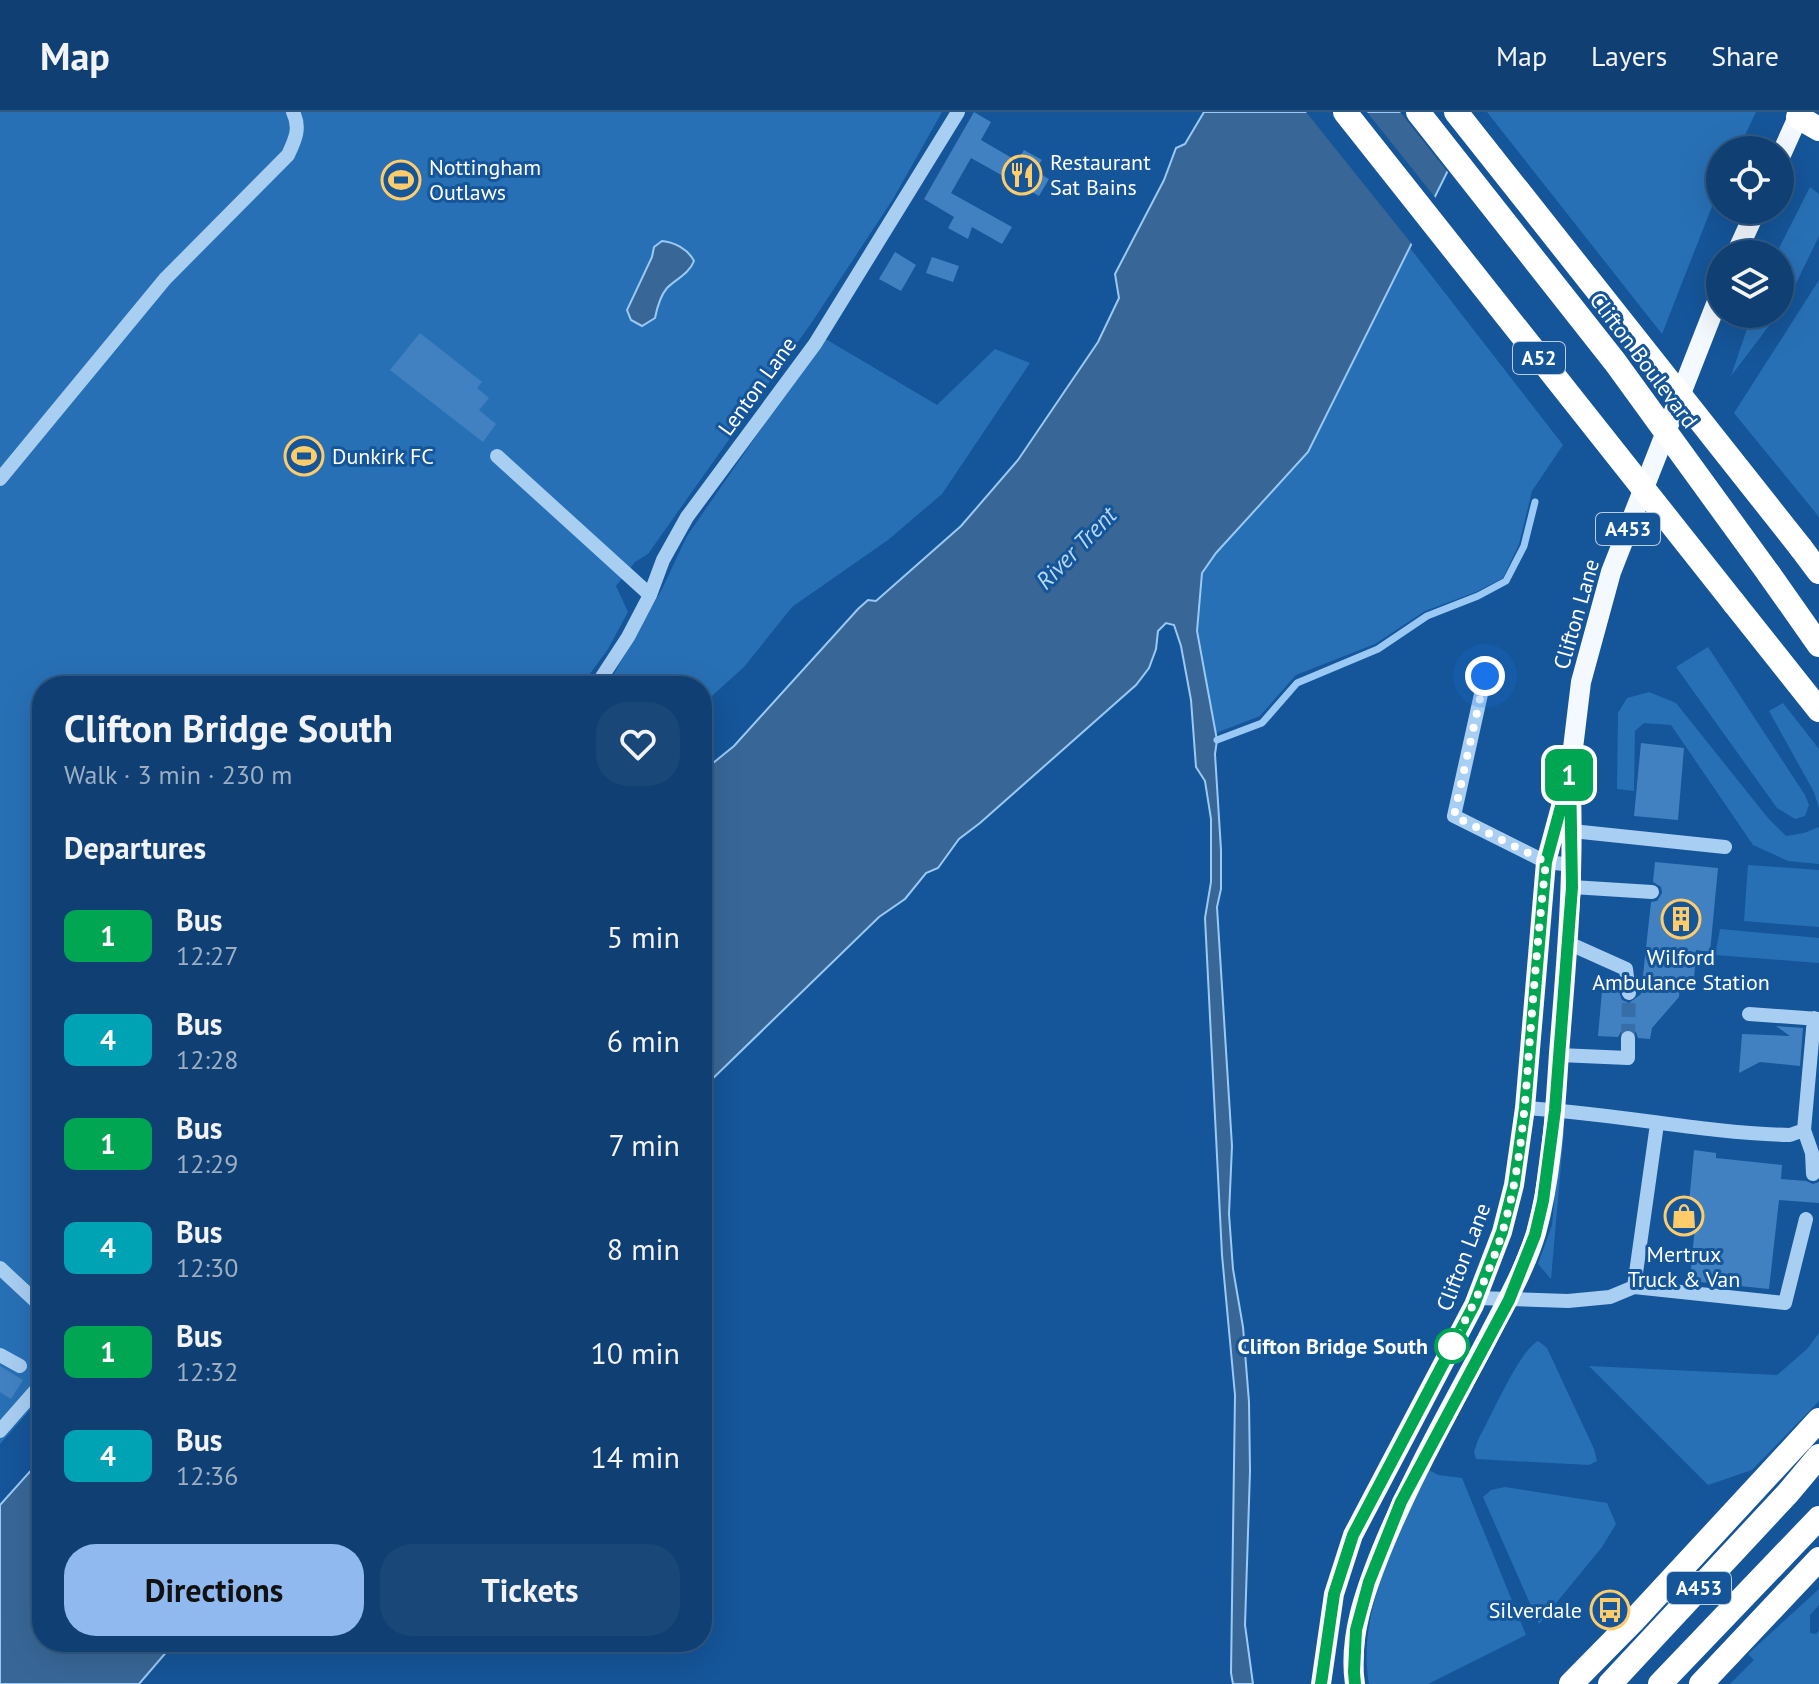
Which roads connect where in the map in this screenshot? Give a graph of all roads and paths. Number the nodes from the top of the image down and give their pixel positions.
1 (293, 112) edge
2 (958, 112) edge
3 (1345, 112) edge
4 (1418, 112) edge
5 (1456, 112) edge
6 (1806, 118) edge
7 (1794, 136) edge
8 (1707, 328) edge
9 (497, 456) dead end
10 (0, 479) edge
11 (1819, 572) edge
12 (650, 595) junction
13 (1819, 645) edge
14 (603, 676) edge
15 (1485, 676) dead end
16 (1797, 684) junction
17 (1819, 710) edge
18 (1819, 717) edge
19 (1570, 773) junction
20 (1572, 831) junction
21 (1725, 847) dead end
22 (1546, 862) junction
23 (1573, 865) junction
24 (1572, 887) junction
25 (1652, 892) dead end
26 (1568, 943) junction
27 (1629, 993) tunnel mouth
28 (1749, 1014) dead end
29 (1817, 1018) edge
30 (1628, 1038) tunnel mouth
31 (1559, 1055) junction
32 (1525, 1108) junction
33 (1555, 1110) junction
34 (1657, 1124) junction
35 (1804, 1130) junction
36 (1813, 1174) dead end
37 (1806, 1219) dead end
38 (0, 1268) edge
39 (1634, 1287) junction
40 (32, 1298) edge
41 (1477, 1298) junction
42 (1509, 1300) junction
43 (0, 1355) edge
44 (20, 1366) dead end
45 (32, 1394) edge
46 (1819, 1420) edge
47 (0, 1431) edge
48 (1819, 1456) edge
49 (1819, 1518) edge
50 (1814, 1566) edge
51 (1321, 1684) edge
52 (1355, 1684) edge
53 (1571, 1684) edge
54 (1610, 1684) edge
55 (1660, 1684) edge
56 (1701, 1684) edge

1 - 10 street
2 - 12 street, Lenton Lane
3 - 16 highway, A52, bridge
4 - 13 highway, Clifton Boulevard / A52, bridge
5 - 11 highway, Clifton Boulevard, bridge
6 - 7 main road
8 - 19 main road, Clifton Lane / A453
9 - 12 street
12 - 14 street, Lenton Lane
15 - 22 street
16 - 17 highway, A52
16 - 18 highway
19 - 20 main road, Clifton Lane / A453
19 - 22 main road, Clifton Lane / A453
20 - 21 street
20 - 23 main road, Clifton Lane / A453
22 - 23 street
22 - 32 main road, Clifton Lane / A453
23 - 24 main road, Clifton Lane / A453
24 - 25 street
24 - 26 main road, Clifton Lane / A453
26 - 27 street
26 - 31 main road, Clifton Lane / A453
28 - 29 street
29 - 35 street
30 - 31 street
31 - 33 main road, Clifton Lane / A453
32 - 33 street
32 - 41 main road, Clifton Lane / A453
33 - 34 street
33 - 42 main road, Clifton Lane / A453
34 - 35 street
34 - 39 street
35 - 36 street
37 - 39 street
38 - 40 street
39 - 42 street
41 - 42 street
41 - 51 main road, Clifton Lane / A453
42 - 52 main road, Clifton Lane / A453
43 - 44 street
45 - 47 street
46 - 53 highway
48 - 54 highway, A453
49 - 55 highway, A453
50 - 56 highway

